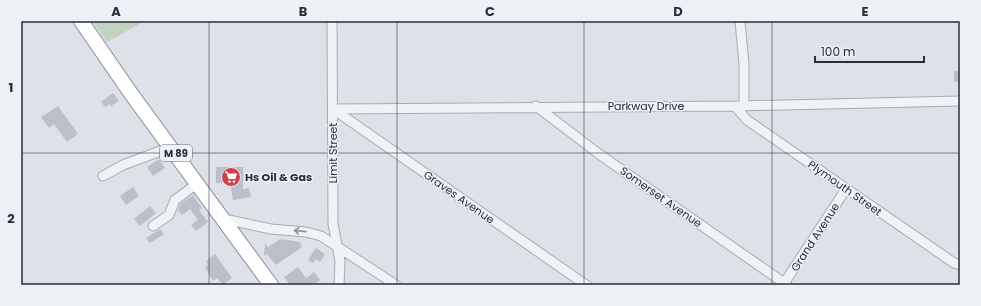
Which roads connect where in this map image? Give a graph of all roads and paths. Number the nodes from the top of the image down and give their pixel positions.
1 (81, 21) edge
2 (332, 21) edge
3 (740, 21) edge
4 (960, 101) edge
5 (536, 106) junction
6 (739, 106) junction
7 (333, 109) junction
8 (171, 147) junction
9 (103, 176) dead end
10 (198, 183) junction
11 (846, 189) junction
12 (224, 219) junction
13 (153, 226) dead end
14 (336, 244) junction
15 (960, 265) edge
16 (785, 284) edge
17 (271, 285) edge
18 (339, 285) edge
19 (396, 285) edge
20 (586, 285) edge

1 - 8 highway, M 89
2 - 7 street, Limit Street
3 - 6 street
4 - 6 street, Parkway Drive
5 - 6 street, Parkway Drive
5 - 7 street, Parkway Drive
5 - 16 street, Somerset Avenue
6 - 11 street, Plymouth Street
7 - 14 street, Limit Street
7 - 20 street, Graves Avenue
8 - 9 street
8 - 10 highway, M 89
10 - 12 highway, M 89
10 - 13 street
11 - 15 street, Plymouth Street
11 - 16 street, Grand Avenue
14 -> 12 street
12 - 17 highway, M 89
14 - 18 street, Limit Street
14 - 19 street

